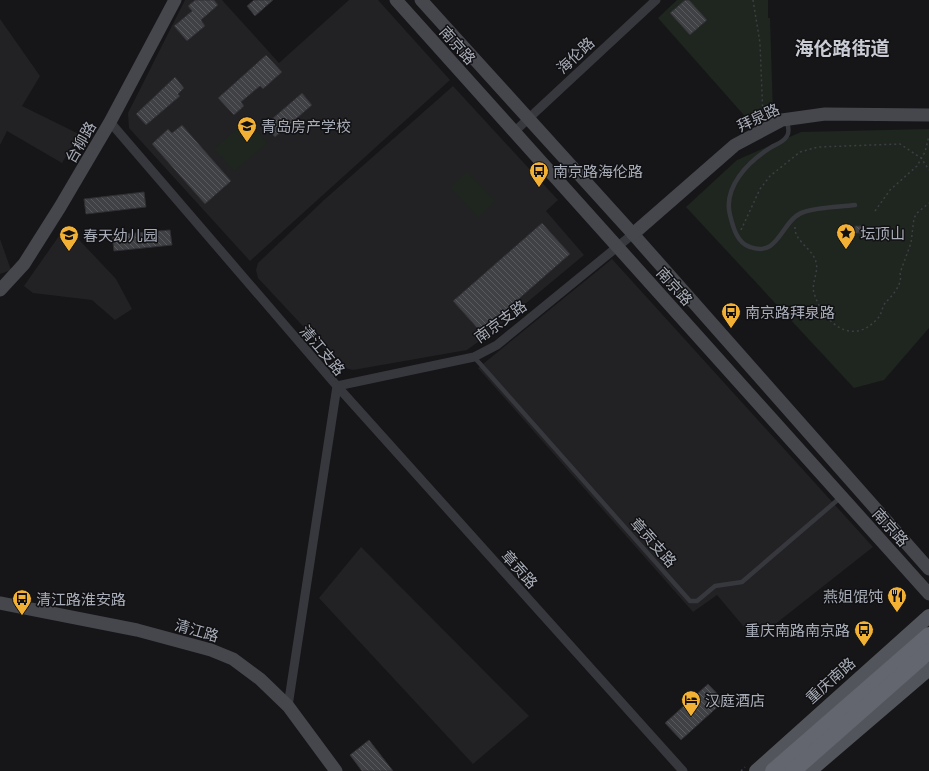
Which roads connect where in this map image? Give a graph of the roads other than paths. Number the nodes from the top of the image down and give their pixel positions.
1 (175, 0) edge
2 (396, 0) edge
3 (421, 0) edge
4 (656, 0) edge
5 (929, 115) edge
6 (528, 118) junction
7 (786, 120) junction
8 (110, 122) junction
9 (514, 132) junction
10 (855, 204) dead end
11 (633, 234) junction
12 (618, 246) junction
13 (0, 290) edge
14 (474, 357) junction
15 (336, 386) junction
16 (842, 496) junction
17 (929, 569) edge
18 (929, 594) edge
19 (0, 603) edge
20 (929, 616) edge
21 (929, 635) edge
22 (929, 651) edge
23 (929, 669) edge
24 (288, 706) junction
25 (336, 771) edge
26 (683, 771) edge
27 (756, 771) edge
28 (773, 771) edge
29 (793, 771) edge
30 (810, 771) edge

1 - 8 main road, 台柳路
2 - 9 main road, 南京路
3 - 6 main road, 南京路
4 - 6 street, 海伦路
5 - 7 main road, 拜泉路
6 - 9 street, 海伦路
6 - 11 main road, 南京路
7 - 10 lane
7 - 11 main road, 拜泉路
8 - 13 main road, 台柳路
8 - 15 street, 清江支路
9 - 12 main road, 南京路
11 - 12 street, 南京支路
11 - 17 main road, 南京路
12 - 14 street, 南京支路
12 - 16 main road, 南京路
14 - 15 street, 南京支路
14 - 16 lane, 章贡支路
15 - 24 street, 清江支路
15 - 26 street, 章贡路
16 - 18 main road, 南京路
19 - 24 main road, 清江路
20 - 27 main road, 重庆南路
21 - 28 highway
22 - 29 highway
23 - 30 main road
24 - 25 main road, 清江路

